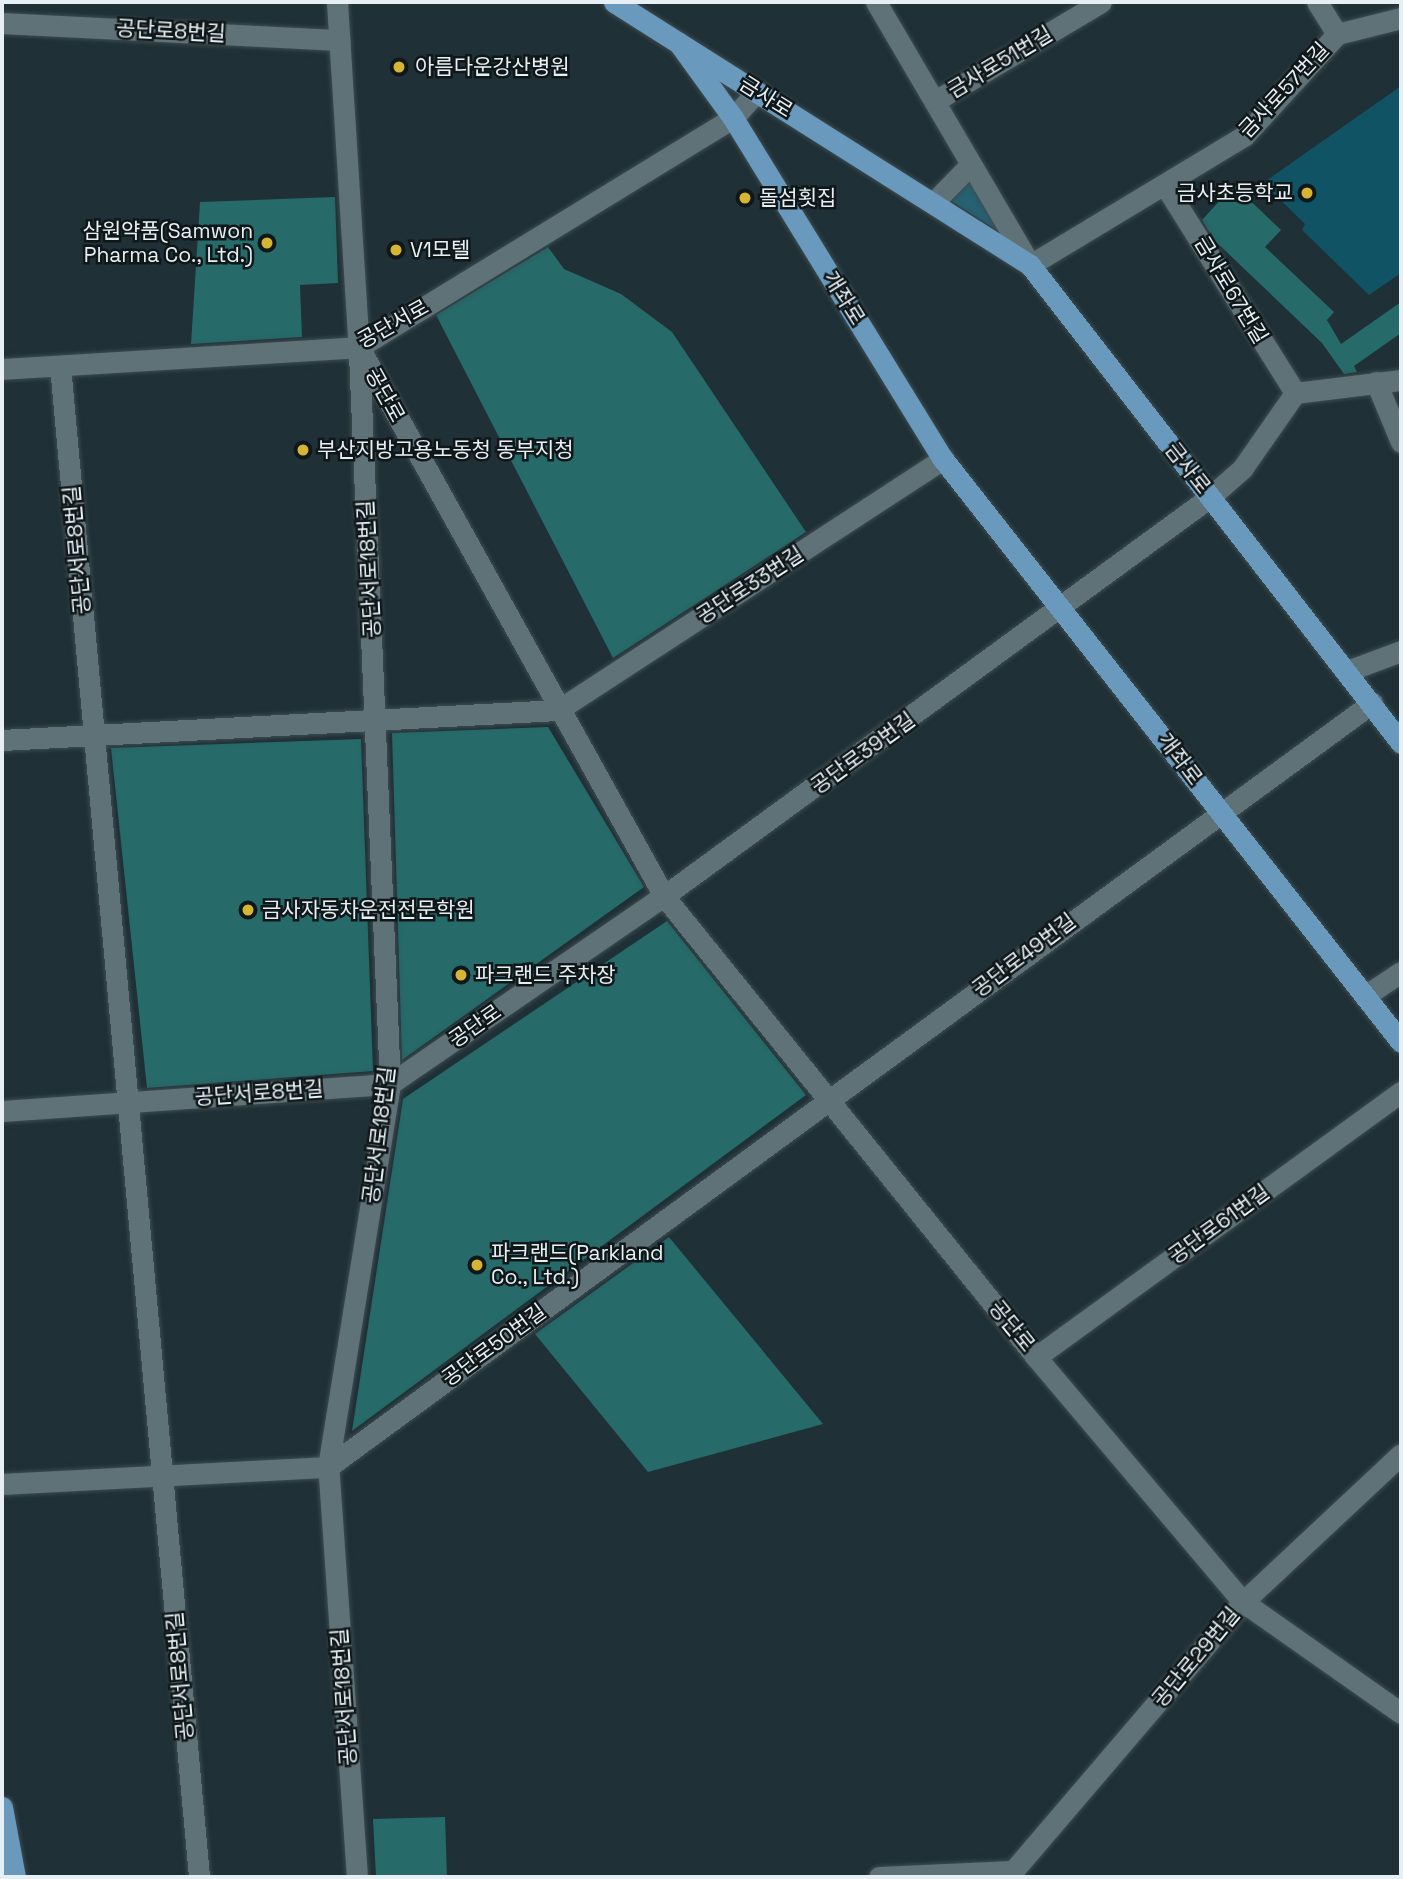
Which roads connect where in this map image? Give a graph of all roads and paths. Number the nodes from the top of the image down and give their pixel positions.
1 (337, 2) edge
2 (614, 2) edge
3 (876, 2) edge
4 (1101, 2) edge
5 (1317, 2) edge
6 (1401, 18) edge
7 (2, 23) edge
8 (1337, 34) junction
9 (340, 40) junction
10 (678, 42) junction
11 (757, 91) junction
12 (935, 101) junction
13 (733, 118) junction
14 (971, 164) junction
15 (1166, 187) junction
16 (933, 203) junction
17 (1030, 265) junction
18 (359, 347) junction
19 (60, 366) junction
20 (2, 369) edge
21 (1401, 380) edge
22 (1377, 382) junction
23 (1295, 394) junction
24 (1401, 442) edge
25 (943, 459) junction
26 (1210, 497) junction
27 (1063, 609) junction
28 (1401, 651) edge
29 (1349, 670) junction
30 (1372, 703) junction
31 (558, 710) junction
32 (376, 720) junction
33 (94, 734) junction
34 (2, 740) edge
35 (1401, 743) edge
36 (1219, 810) junction
37 (664, 896) junction
38 (1401, 972) edge
39 (1365, 996) junction
40 (1401, 1042) edge
41 (390, 1084) junction
42 (1401, 1092) edge
43 (829, 1099) junction
44 (128, 1102) junction
45 (2, 1111) edge
46 (1036, 1357) junction
47 (1401, 1454) edge
48 (328, 1467) junction
49 (162, 1476) junction
50 (2, 1484) edge
51 (1243, 1602) junction
52 (1401, 1713) edge
53 (2, 1807) edge
54 (1011, 1874) edge
55 (15, 1877) edge
56 (199, 1877) edge
57 (357, 1877) edge
58 (879, 1877) edge

1 - 9 street, 공단로
2 - 10 main road, 개좌로
3 - 12 street, 금사로
4 - 12 street, 금사로51번길
5 - 8 street
6 - 8 street, 금사로57번길
7 - 9 street, 공단로8번길
8 - 15 street, 금사로57번길
9 - 18 street, 공단로
10 - 11 main road, 금사로
10 - 13 main road, 개좌로
11 - 13 street, 공단서로
11 - 16 main road, 금사로
12 - 14 street, 금사로
13 - 18 street, 공단서로
13 - 25 main road, 개좌로
14 - 16 street
14 - 17 street, 금사로
15 - 17 street, 금사로57번길
15 - 23 street, 금사로67번길
16 - 17 main road, 금사로
17 - 26 main road, 금사로
18 - 19 street, 공단서로
18 - 31 street, 공단로
18 - 32 street, 공단서로18번길
19 - 20 street, 공단서로
19 - 33 street, 공단서로8번길
21 - 22 street
22 - 23 street
22 - 24 street
23 - 26 street
25 - 27 main road, 개좌로
25 - 31 street, 공단로33번길
26 - 27 street
26 - 29 main road, 금사로
27 - 36 main road, 개좌로
27 - 37 street, 공단로39번길
28 - 29 street
29 - 30 main road, 금사로
30 - 35 main road, 금사로
30 - 36 street
31 - 32 street
31 - 37 street, 공단로
32 - 33 street
32 - 41 street, 공단서로18번길
33 - 34 street
33 - 44 street, 공단서로8번길
36 - 39 main road, 개좌로
36 - 43 street, 공단로49번길
37 - 41 street, 공단로
37 - 43 street, 공단로
38 - 39 street
39 - 40 main road, 개좌로
41 - 44 street, 공단서로8번길
41 - 48 street, 공단서로18번길
42 - 46 street, 공단로61번길
43 - 46 street, 공단로
43 - 48 street, 공단로50번길
44 - 45 street, 공단서로8번길
44 - 49 street, 공단서로8번길
46 - 51 street, 공단로
47 - 51 street, 공단로29번길
48 - 49 street
48 - 57 street, 공단서로18번길
49 - 50 street
49 - 56 street, 공단서로8번길
51 - 52 street, 공단로
51 - 54 street, 공단로29번길
53 - 55 main road
54 - 58 street

